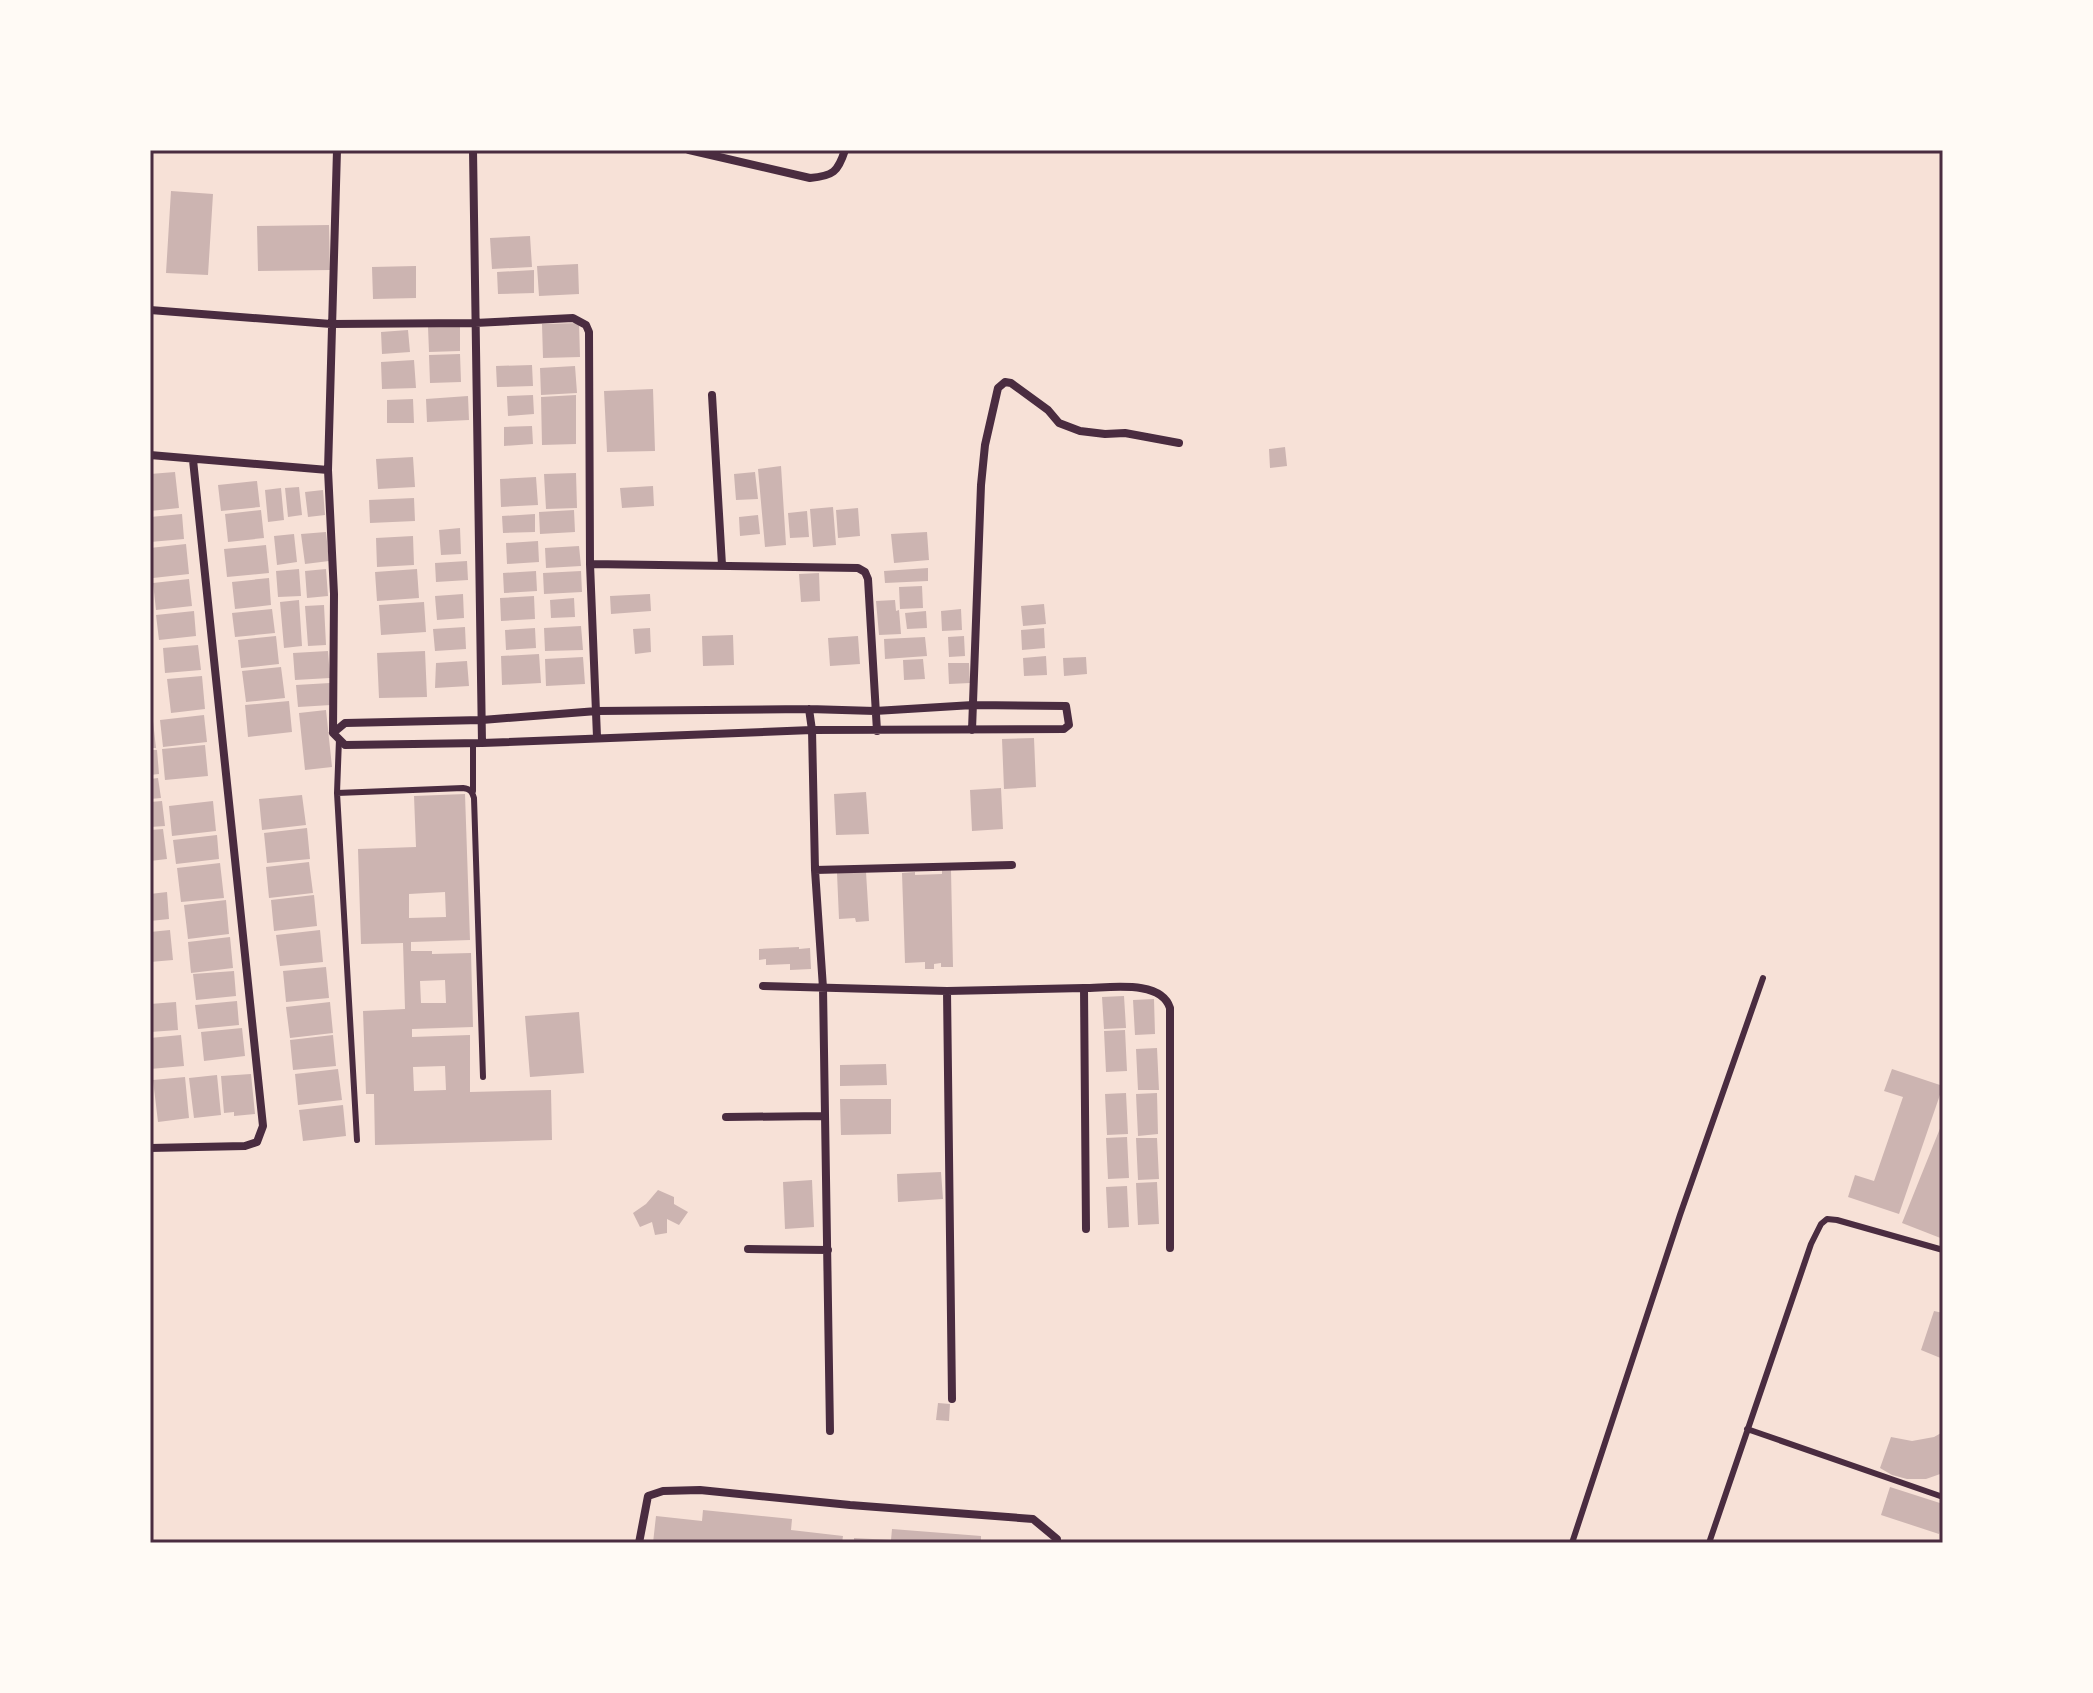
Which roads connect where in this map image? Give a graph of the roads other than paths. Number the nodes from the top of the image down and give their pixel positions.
1 (337, 150) edge
2 (473, 150) edge
3 (689, 150) edge
4 (845, 150) edge
5 (150, 310) edge
6 (475, 323) junction
7 (331, 324) junction
8 (712, 395) dead end
9 (1179, 443) dead end
10 (150, 455) edge
11 (193, 460) junction
12 (328, 470) junction
13 (590, 564) junction
14 (722, 565) junction
15 (973, 705) junction
16 (809, 709) junction
17 (597, 711) junction
18 (875, 711) junction
19 (482, 720) junction
20 (812, 730) junction
21 (972, 730) junction
22 (877, 731) junction
23 (597, 737) junction
24 (339, 739) junction
25 (478, 743) junction
26 (473, 792) junction
27 (337, 793) junction
28 (1012, 865) dead end
29 (815, 870) junction
30 (1763, 978) dead end
31 (763, 986) dead end
32 (823, 988) junction
33 (1084, 988) junction
34 (947, 991) junction
35 (483, 1077) dead end
36 (825, 1116) junction
37 (726, 1117) dead end
38 (357, 1140) dead end
39 (150, 1148) edge
40 (1086, 1229) dead end
41 (1170, 1248) dead end
42 (748, 1249) dead end
43 (828, 1250) junction
44 (1943, 1250) edge
45 (952, 1399) dead end
46 (1747, 1429) junction
47 (830, 1431) dead end
48 (1943, 1497) edge
49 (639, 1543) edge
50 (1057, 1543) edge
51 (1572, 1543) edge
52 (1709, 1543) edge

1 - 7 street
2 - 6 street
3 - 4 street
5 - 7 street
6 - 7 street
6 - 13 street
6 - 19 street
7 - 12 street
8 - 14 street
9 - 15 street
10 - 11 street
11 - 12 street
11 - 39 street
12 - 24 street
13 - 14 street
13 - 17 street
14 - 18 street
15 - 18 street
15 - 21 street
15 - 21 street
16 - 17 street
16 - 18 street
16 - 20 street
17 - 19 street
17 - 23 street
18 - 22 street
19 - 24 street
19 - 25 street
20 - 22 street
20 - 23 street
20 - 29 street
21 - 22 street
23 - 25 street
24 - 25 street
24 - 27 lane
25 - 26 lane
26 - 27 lane
26 - 35 lane
27 - 38 lane
28 - 29 street
29 - 32 street
30 - 51 lane
31 - 32 street
32 - 34 street
32 - 36 street
33 - 34 street
33 - 40 street
33 - 41 street
34 - 45 street
36 - 37 street
36 - 43 street
42 - 43 street
43 - 47 street
44 - 46 lane
46 - 48 lane
46 - 52 lane
49 - 50 street

